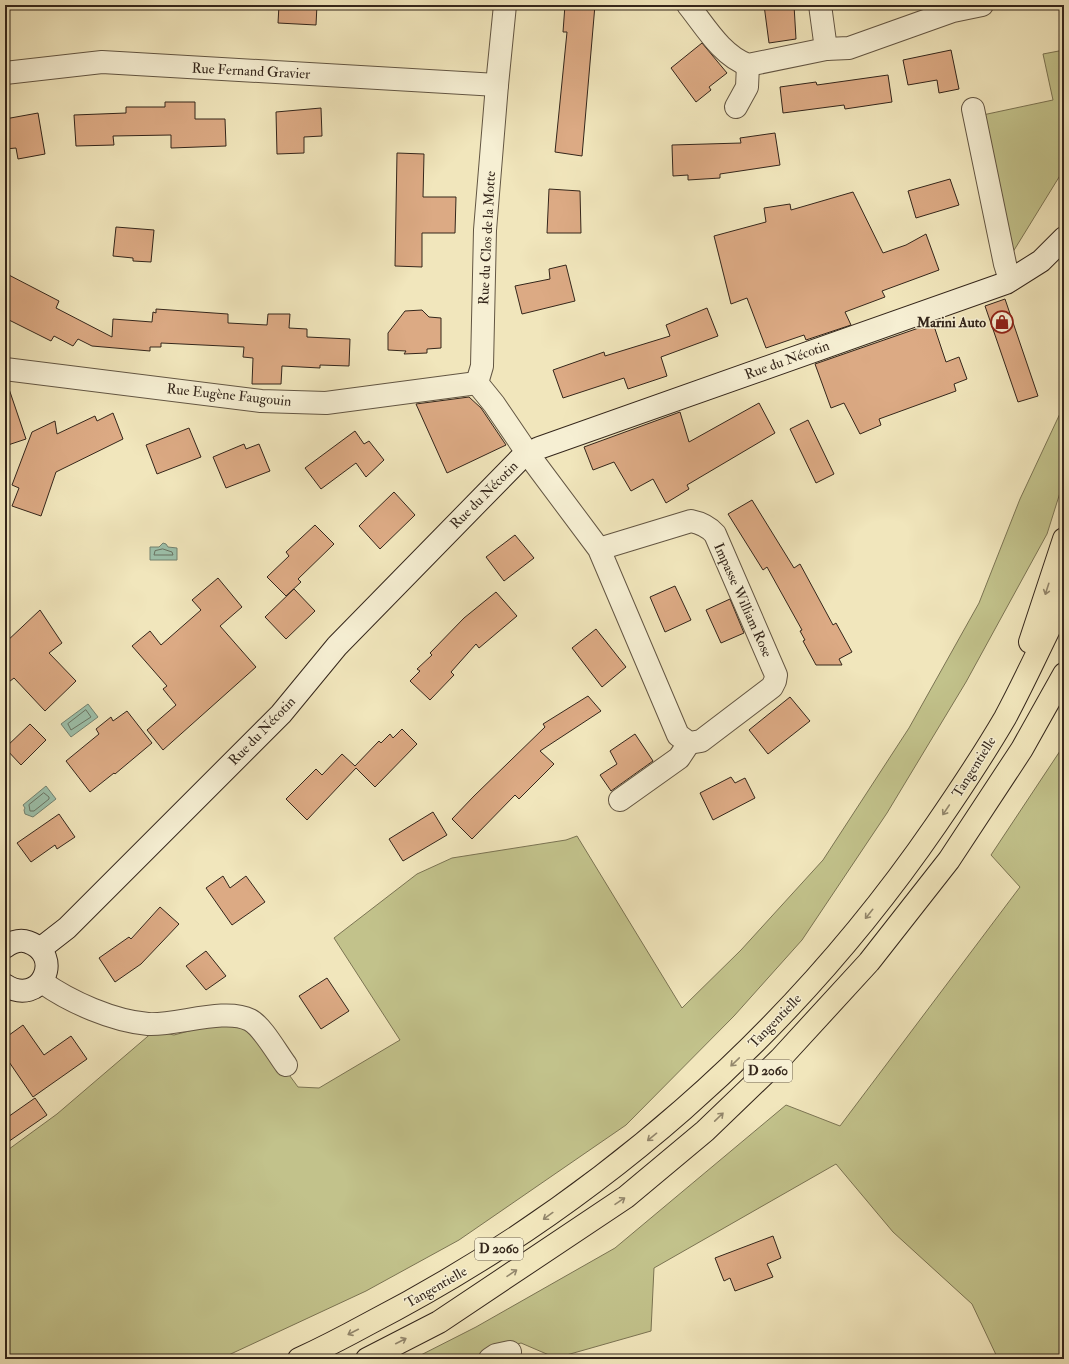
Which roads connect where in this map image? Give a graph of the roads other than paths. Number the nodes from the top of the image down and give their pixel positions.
1 (505, 5) edge
2 (688, 5) edge
3 (820, 5) edge
4 (982, 5) edge
5 (952, 8) edge
6 (826, 49) junction
7 (748, 65) junction
8 (5, 73) edge
9 (497, 85) junction
10 (736, 107) dead end
11 (973, 109) dead end
12 (1063, 238) edge
13 (1010, 280) junction
14 (5, 369) edge
15 (477, 383) junction
16 (528, 454) junction
17 (1064, 539) edge
18 (599, 549) junction
19 (1064, 598) edge
20 (1064, 674) edge
21 (1005, 718) junction
22 (689, 743) junction
23 (620, 800) dead end
24 (48, 942) junction
25 (5, 947) edge
26 (5, 985) edge
27 (47, 986) junction
28 (286, 1065) dead end
29 (510, 1352) dead end
30 (299, 1359) edge
31 (367, 1359) edge
32 (490, 1359) edge

1 - 9 street, Rue du Clos de la Motte
2 - 7 street
3 - 6 street
4 - 5 street
5 - 6 street
6 - 7 street
7 - 10 street
8 - 9 street, Rue Fernand Gravier
9 - 15 street, Rue du Clos de la Motte
11 - 13 street
12 - 13 street, Rue du Nécotin
13 - 16 street, Rue du Nécotin
14 - 15 street, Rue Eugène Faugouin
15 - 16 street
16 - 18 street
16 - 24 street, Rue du Nécotin
17 -> 21 main road
18 - 22 street
18 - 22 street, Impasse William Rose
19 - 21 main road, Tangentielle / D 2060
31 -> 20 main road, Tangentielle / D 2060
21 -> 30 main road, Tangentielle / D 2060
22 - 23 street
24 - 25 street
24 - 27 street
26 - 27 street
27 - 28 street
29 - 32 street

